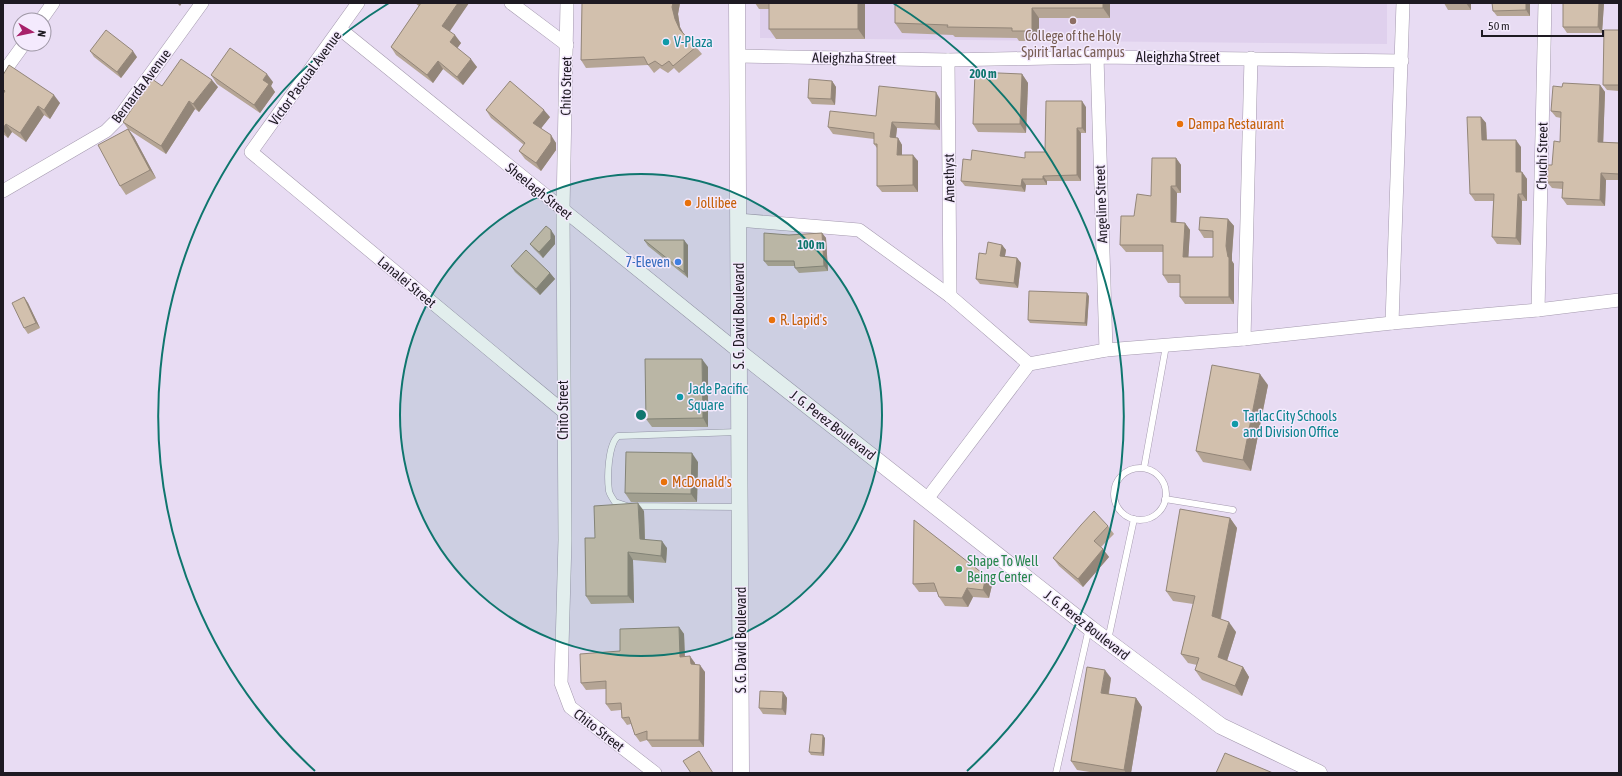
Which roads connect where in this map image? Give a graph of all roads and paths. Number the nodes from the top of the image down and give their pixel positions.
1 (53, 3) edge
2 (202, 3) edge
3 (358, 3) edge
4 (511, 3) edge
5 (567, 3) edge
6 (737, 3) edge
7 (1403, 3) edge
8 (1545, 3) edge
9 (47, 12) edge
10 (340, 29) junction
11 (567, 45) junction
12 (18, 52) edge
13 (738, 56) junction
14 (1097, 57) junction
15 (1251, 58) junction
16 (948, 60) junction
17 (1402, 61) junction
18 (3, 73) edge
19 (251, 152) joint
20 (3, 192) edge
21 (563, 210) junction
22 (738, 220) junction
23 (950, 296) junction
24 (1619, 300) edge
25 (1538, 310) junction
26 (1392, 323) junction
27 (1244, 339) junction
28 (1166, 346) junction
29 (1106, 350) junction
30 (738, 351) junction
31 (1029, 364) junction
32 (563, 411) junction
33 (739, 432) junction
34 (1144, 468) junction
35 (927, 499) junction
36 (1165, 499) junction
37 (740, 507) junction
38 (1233, 510) dead end
39 (1134, 519) junction
40 (1090, 628) junction
41 (1108, 642) junction
42 (655, 773) edge
43 (741, 773) edge
44 (1056, 773) edge
45 (1318, 773) edge

1 - 9 street
2 - 20 street, Bernarda Avenue
3 - 10 street, Victor Pascual Avenue
4 - 11 street
5 - 11 street, Chito Street
6 - 13 street, S. G. David Boulevard
7 - 17 street
8 - 25 street, Chuchi Street
10 - 19 street, Victor Pascual Avenue
10 - 21 street, Sheelagh Street
11 - 21 street, Chito Street
12 - 18 street
13 - 16 street, Aleighzha Street
13 - 22 street, S. G. David Boulevard
14 - 15 street, Aleighzha Street
14 - 16 street, Aleighzha Street
14 - 29 street, Angeline Street
15 - 17 street, Aleighzha Street
15 - 27 street
16 - 23 street, Amethyst
17 - 26 street
19 - 32 street, Lanalei Street
21 - 30 street, Sheelagh Street
21 - 32 street, Chito Street
22 - 23 street
22 - 30 street, S. G. David Boulevard
23 - 31 street
24 - 25 street
25 - 26 street
26 - 27 street
27 - 28 street
28 - 29 street
28 - 34 lane
29 - 31 street
30 - 33 street, S. G. David Boulevard
30 - 35 street, J. G. Perez Boulevard
31 - 35 street
32 - 42 street, Chito Street
33 - 37 street, S. G. David Boulevard
33 - 37 lane
34 - 36 lane
34 - 39 lane
35 - 40 street, J. G. Perez Boulevard
36 - 38 lane
36 - 39 lane
37 - 43 street, S. G. David Boulevard
39 - 41 lane
40 - 41 street, J. G. Perez Boulevard
40 - 44 lane
41 - 45 street, J. G. Perez Boulevard

